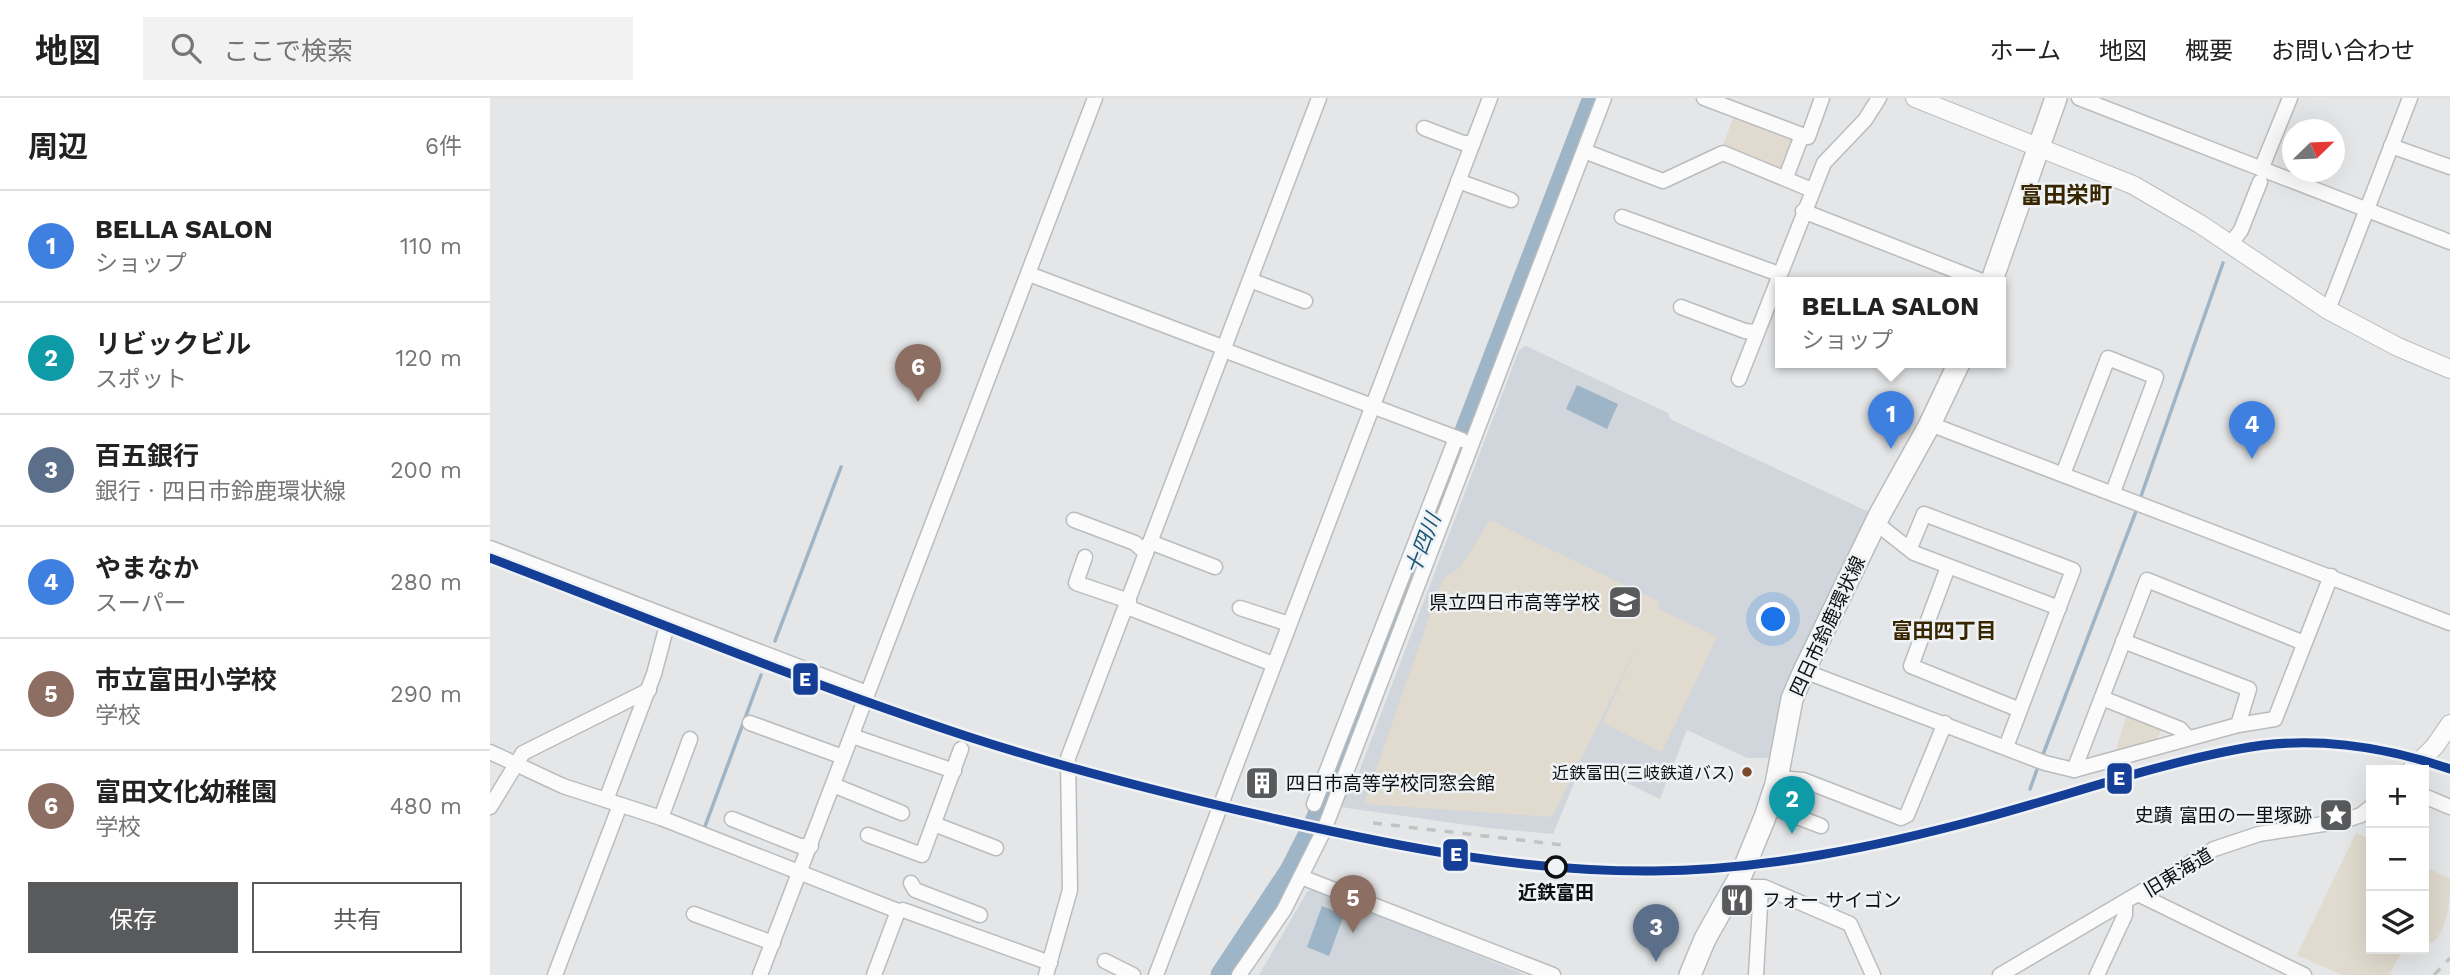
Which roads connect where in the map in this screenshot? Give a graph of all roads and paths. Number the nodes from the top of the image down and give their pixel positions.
1 (1095, 98) edge
2 (1319, 98) edge
3 (1490, 98) edge
4 (1604, 98) edge
5 (1704, 98) edge
6 (1822, 98) edge
7 (1879, 98) edge
8 (1915, 98) edge
9 (2056, 98) edge
10 (2079, 98) edge
11 (2290, 98) edge
12 (2410, 98) edge
13 (1424, 128) dead end
14 (1802, 135) junction
15 (1473, 143) junction
16 (2039, 145) junction
17 (2391, 146) junction
18 (1584, 151) junction
19 (2262, 167) junction
20 (2450, 167) edge
21 (1786, 177) junction
22 (1458, 181) junction
23 (2260, 182) dead end
24 (1812, 190) junction
25 (1511, 200) dead end
26 (2367, 208) junction
27 (1803, 211) junction
28 (1622, 217) dead end
29 (2450, 242) edge
30 (2230, 245) junction
31 (1029, 274) junction
32 (1779, 274) junction
33 (1778, 277) edge
34 (1974, 277) edge
35 (1991, 277) edge
36 (1250, 280) junction
37 (1775, 285) edge
38 (1305, 301) dead end
39 (1681, 307) dead end
40 (2328, 310) junction
41 (1757, 332) junction
42 (1225, 349) junction
43 (1957, 368) edge
44 (2450, 369) edge
45 (1739, 379) dead end
46 (1373, 405) junction
47 (1930, 424) junction
48 (1464, 441) junction
49 (2063, 474) junction
50 (2113, 492) junction
51 (1074, 520) dead end
52 (1876, 523) junction
53 (1148, 547) junction
54 (490, 548) edge
55 (1910, 548) junction
56 (1085, 557) dead end
57 (1215, 567) dead end
58 (1948, 567) junction
59 (2331, 576) junction
60 (1128, 604) junction
61 (1240, 608) dead end
62 (2059, 608) junction
63 (2450, 623) edge
64 (1289, 624) junction
65 (667, 625) dead end
66 (2123, 641) junction
67 (2304, 643) junction
68 (1273, 664) junction
69 (1804, 671) junction
70 (649, 690) junction
71 (867, 693) junction
72 (2102, 698) junction
73 (2020, 710) junction
74 (750, 723) dead end
75 (1945, 723) junction
76 (2450, 724) edge
77 (2238, 725) junction
78 (852, 736) junction
79 (2188, 738) junction
80 (690, 739) dead end
81 (2006, 747) junction
82 (961, 749) dead end
83 (490, 752) edge
84 (843, 757) junction
85 (514, 765) junction
86 (2417, 765) edge
87 (2074, 770) junction
88 (954, 771) junction
89 (1777, 778) junction
90 (834, 785) junction
91 (2429, 798) edge
92 (613, 802) junction
93 (1314, 804) dead end
94 (1769, 806) junction
95 (490, 807) edge
96 (2450, 807) edge
97 (2366, 811) edge
98 (902, 813) dead end
99 (661, 818) junction
100 (732, 819) dead end
101 (934, 824) junction
102 (1821, 826) dead end
103 (868, 835) dead end
104 (811, 846) junction
105 (996, 848) dead end
106 (800, 873) junction
107 (1301, 877) junction
108 (1732, 887) junction
109 (1761, 888) junction
110 (2140, 895) junction
111 (2125, 904) junction
112 (900, 910) junction
113 (694, 914) dead end
114 (980, 915) dead end
115 (773, 943) junction
116 (1105, 961) dead end
117 (1048, 969) edge
118 (555, 975) edge
119 (760, 975) edge
120 (874, 975) edge
121 (1133, 975) edge
122 (1156, 975) edge
123 (1239, 975) edge
124 (1553, 975) edge
125 (1690, 975) edge
126 (1756, 975) edge
127 (1873, 975) edge
128 (2000, 975) edge
129 (2097, 975) edge
130 (2304, 975) edge

1 - 31 street
2 - 36 street
3 - 15 street
4 - 18 street
5 - 14 street
6 - 14 street
7 - 24 street
8 - 16 street
9 - 16 main road
10 - 19 street
11 - 19 street
12 - 17 street
13 - 15 street
14 - 21 street
15 - 22 street
16 - 30 street
16 - 35 main road
17 - 20 street
17 - 26 street
18 - 21 street
18 - 48 street
19 - 26 street
21 - 24 street
22 - 25 street
22 - 46 street
23 - 30 street
24 - 27 street
26 - 29 street
26 - 40 street
27 - 32 street
27 - 34 street
28 - 32 street
30 - 40 street
31 - 42 street
31 - 71 street
32 - 33 street
36 - 38 street
36 - 42 street
37 - 41 street
39 - 41 street
40 - 44 street
41 - 45 street
42 - 46 street
42 - 53 street
43 - 47 main road, 四日市鈴鹿環状線
46 - 48 street
46 - 64 street
47 - 49 street
47 - 52 main road, 四日市鈴鹿環状線
48 - 93 street
48 - 107 street
49 - 50 street
49 - 50 street
50 - 59 street
51 - 53 street
52 - 55 street
52 - 69 main road, 四日市鈴鹿環状線
53 - 57 street
53 - 60 street
54 - 71 street
55 - 58 street
55 - 62 street
56 - 60 street
58 - 62 street
58 - 73 street
59 - 63 street
59 - 67 street
60 - 68 street
60 - 117 street
61 - 64 street
62 - 73 street
64 - 68 street
65 - 70 street
66 - 67 street
66 - 72 street
66 - 77 street
67 - 77 street
68 - 122 street
69 - 75 street
69 - 89 main road, 四日市鈴鹿環状線
70 - 85 street
70 - 92 street
71 - 78 street
72 - 79 street
72 - 87 street
73 - 81 street
74 - 84 street
75 - 81 street
75 - 89 street
76 - 86 street
77 - 79 street
78 - 84 street
78 - 88 street
79 - 87 street
80 - 99 street
81 - 87 street
82 - 88 street
83 - 85 street
84 - 90 street
85 - 92 street
85 - 95 street
88 - 101 street
89 - 94 main road, 四日市鈴鹿環状線
90 - 98 street
90 - 104 street
91 - 96 street
92 - 99 street
92 - 118 street
94 - 102 street
94 - 108 main road, 四日市鈴鹿環状線
97 - 110 street, 旧東海道
99 - 106 street
100 - 104 street
101 - 103 street
101 - 105 street
104 - 106 street
106 - 112 street
106 - 115 street
107 - 123 street
107 - 124 street
108 - 109 street
108 - 125 main road, 四日市鈴鹿環状線
109 - 126 street
109 - 127 street
110 - 111 street, 旧東海道
110 - 130 street
111 - 128 street, 旧東海道
111 - 129 street
112 - 114 street
112 - 117 street
112 - 120 street
113 - 115 street
115 - 119 street
116 - 121 street

